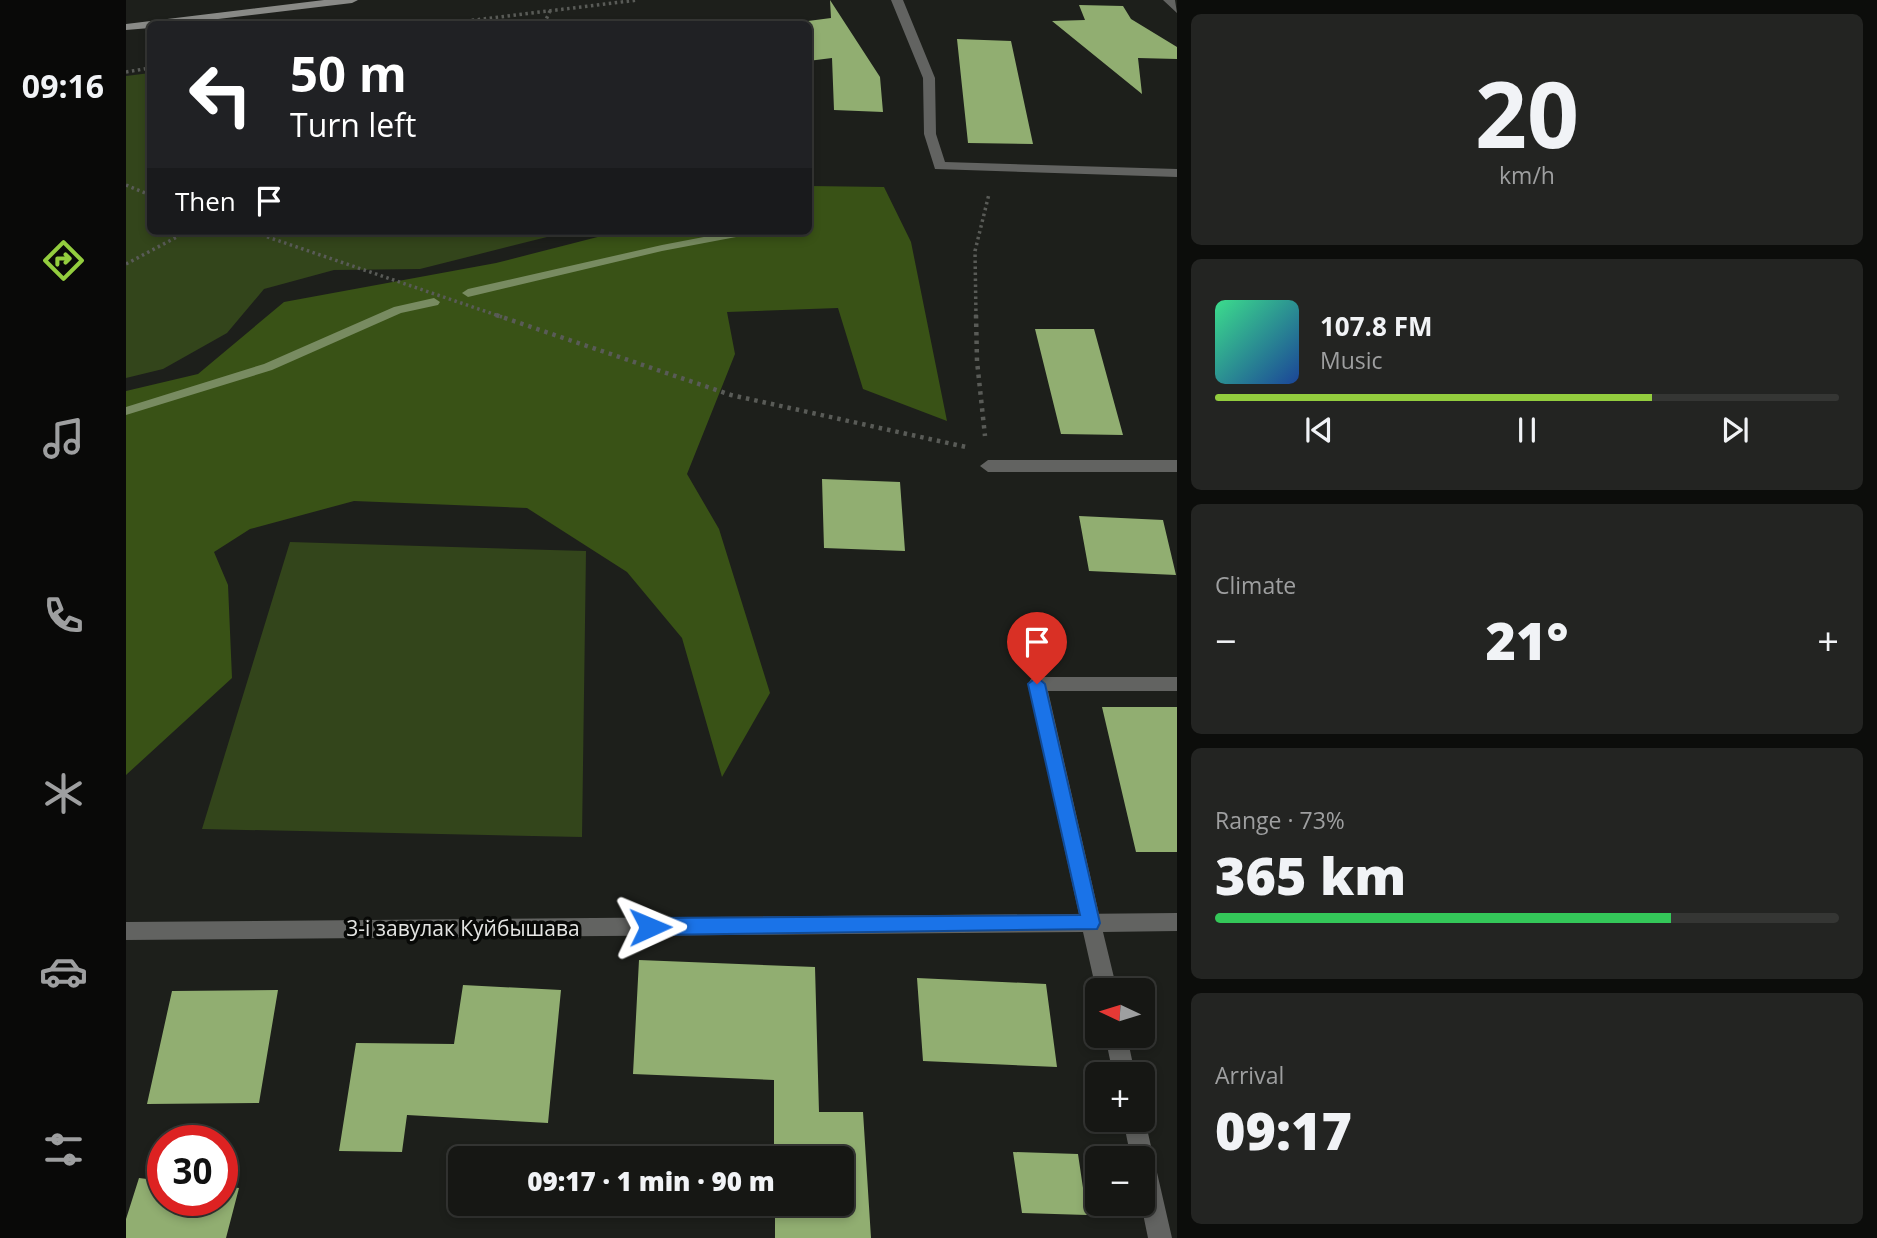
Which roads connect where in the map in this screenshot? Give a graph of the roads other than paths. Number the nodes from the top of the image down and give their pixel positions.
1 (352, 0) edge
2 (897, 0) edge
3 (1169, 0) edge
4 (1177, 10) edge
5 (176, 21) edge
6 (147, 24) edge
7 (126, 27) edge
8 (1177, 173) edge
9 (988, 459) road end
10 (1177, 466) edge
11 (1177, 684) edge
12 (1177, 922) edge
13 (1091, 923) junction
14 (126, 931) edge
15 (1102, 978) edge
16 (1155, 1215) edge
17 (1160, 1238) edge

1 - 5 main road
2 - 8 street
3 - 4 street
6 - 7 main road
9 - 10 street
11 - 13 street
12 - 13 street, 3-і завулак Куйбышава
13 - 14 street, 3-і завулак Куйбышава
13 - 15 street
16 - 17 street

